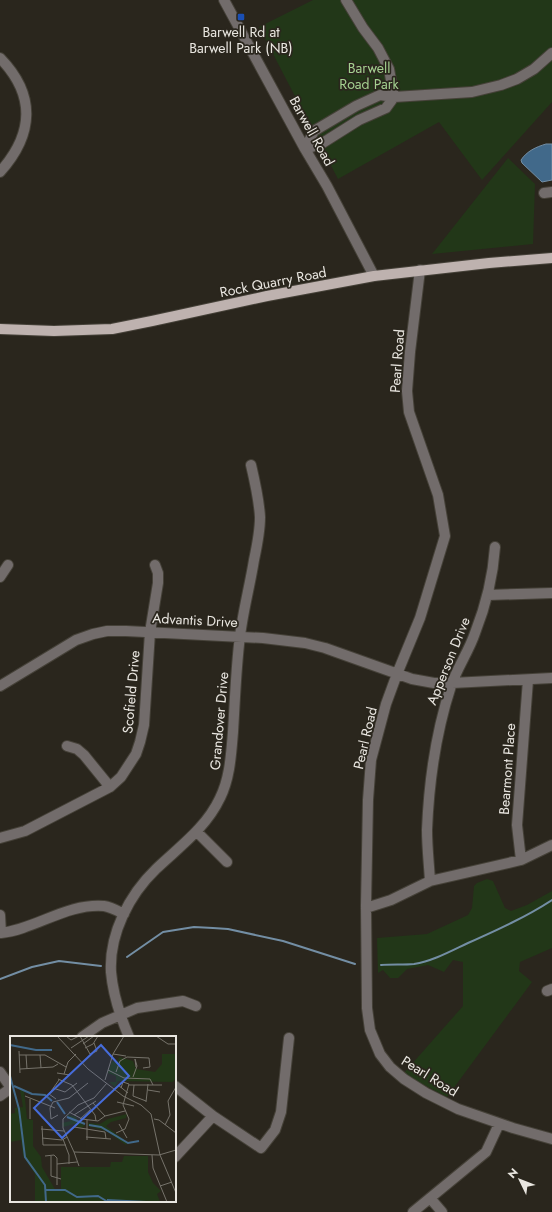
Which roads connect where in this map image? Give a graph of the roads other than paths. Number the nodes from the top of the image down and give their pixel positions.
1 (224, 0) edge
2 (346, 0) edge
3 (552, 53) edge
4 (0, 58) edge
5 (394, 98) junction
6 (305, 149) junction
7 (0, 172) edge
8 (552, 258) edge
9 (420, 270) junction
10 (374, 276) junction
11 (0, 329) edge
12 (251, 465) dead end
13 (495, 547) dead end
14 (8, 565) dead end
15 (155, 565) dead end
16 (0, 577) edge
17 (552, 593) edge
18 (488, 595) junction
19 (150, 632) junction
20 (240, 636) junction
21 (397, 674) junction
22 (552, 678) edge
23 (528, 680) junction
24 (452, 684) junction
25 (0, 686) edge
26 (67, 746) dead end
27 (110, 787) junction
28 (197, 832) junction
29 (0, 838) edge
30 (552, 845) edge
31 (521, 860) junction
32 (227, 862) dead end
33 (430, 881) junction
34 (366, 908) junction
35 (124, 914) junction
36 (0, 915) edge
37 (196, 1006) dead end
38 (120, 1015) junction
39 (83, 1036) edge
40 (129, 1036) edge
41 (289, 1038) dead end
42 (0, 1072) edge
43 (10, 1087) edge
44 (176, 1087) edge
45 (10, 1089) edge
46 (0, 1096) edge
47 (213, 1116) junction
48 (500, 1124) junction
49 (552, 1139) edge
50 (176, 1156) edge
51 (430, 1198) junction
52 (413, 1212) edge
53 (442, 1212) edge

1 - 6 street, Barwell Road
2 - 5 street
3 - 5 street
4 - 7 street
5 - 6 street
5 - 6 street
6 - 10 street, Barwell Road
8 - 9 main road, Rock Quarry Road
9 - 10 main road, Rock Quarry Road
9 - 21 street, Pearl Road
10 - 11 main road, Rock Quarry Road
12 - 20 street, Grandover Drive
13 - 18 street, Apperson Drive
14 - 16 street
15 - 19 street, Scofield Drive
17 - 18 street
18 - 24 street, Apperson Drive
19 - 20 street, Advantis Drive
19 - 25 street, Advantis Drive
19 - 27 street, Scofield Drive
20 - 21 street, Advantis Drive
20 - 28 street, Grandover Drive
21 - 24 street, Advantis Drive
21 - 34 street, Pearl Road
22 - 23 street, Advantis Drive
23 - 24 street, Advantis Drive
23 - 31 street, Bearmont Place
24 - 33 street, Apperson Drive
26 - 27 street
27 - 29 street, Scofield Drive
28 - 32 street
28 - 35 street, Grandover Drive
30 - 31 street
31 - 33 street
33 - 34 street
34 - 48 street, Pearl Road
35 - 36 street
35 - 38 street, Grandover Drive
37 - 38 street
38 - 39 street
38 - 40 street, Grandover Drive
41 - 47 street
42 - 43 street
44 - 47 street
45 - 46 street
47 - 50 street
48 - 49 street, Pearl Road
48 - 51 street
51 - 52 street
51 - 53 street

